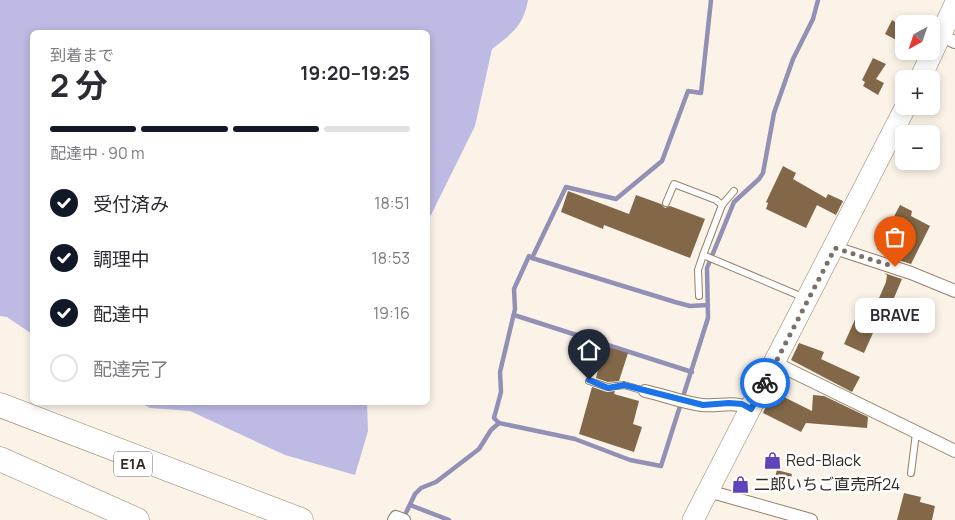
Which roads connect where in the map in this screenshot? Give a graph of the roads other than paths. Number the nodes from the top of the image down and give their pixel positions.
1 (955, 4) edge
2 (948, 39) edge
3 (926, 70) edge
4 (902, 115) edge
5 (734, 191) dead end
6 (666, 204) dead end
7 (722, 205) junction
8 (835, 248) junction
9 (704, 255) junction
10 (955, 291) edge
11 (699, 296) dead end
12 (808, 300) junction
13 (775, 363) junction
14 (589, 380) dead end
15 (645, 391) joint
16 (0, 406) edge
17 (751, 409) junction
18 (916, 433) junction
19 (955, 451) edge
20 (0, 460) edge
21 (911, 473) dead end
22 (708, 491) junction
23 (137, 520) edge
24 (265, 520) edge
25 (301, 520) edge
26 (394, 520) edge
27 (404, 520) edge
28 (693, 520) edge
29 (811, 520) edge

1 - 2 main road
2 - 3 main road
4 - 8 main road
5 - 7 lane
6 - 7 lane
7 - 9 lane
8 - 10 street
8 - 12 main road
9 - 11 lane
9 - 12 lane
12 - 13 main road
13 - 17 main road
13 - 18 street
14 - 15 lane
15 - 17 street
16 - 24 highway, E1A
16 - 25 highway
17 - 22 main road
18 - 19 street
18 - 21 lane
20 - 23 highway
22 - 28 main road
22 - 29 street
26 - 27 street

